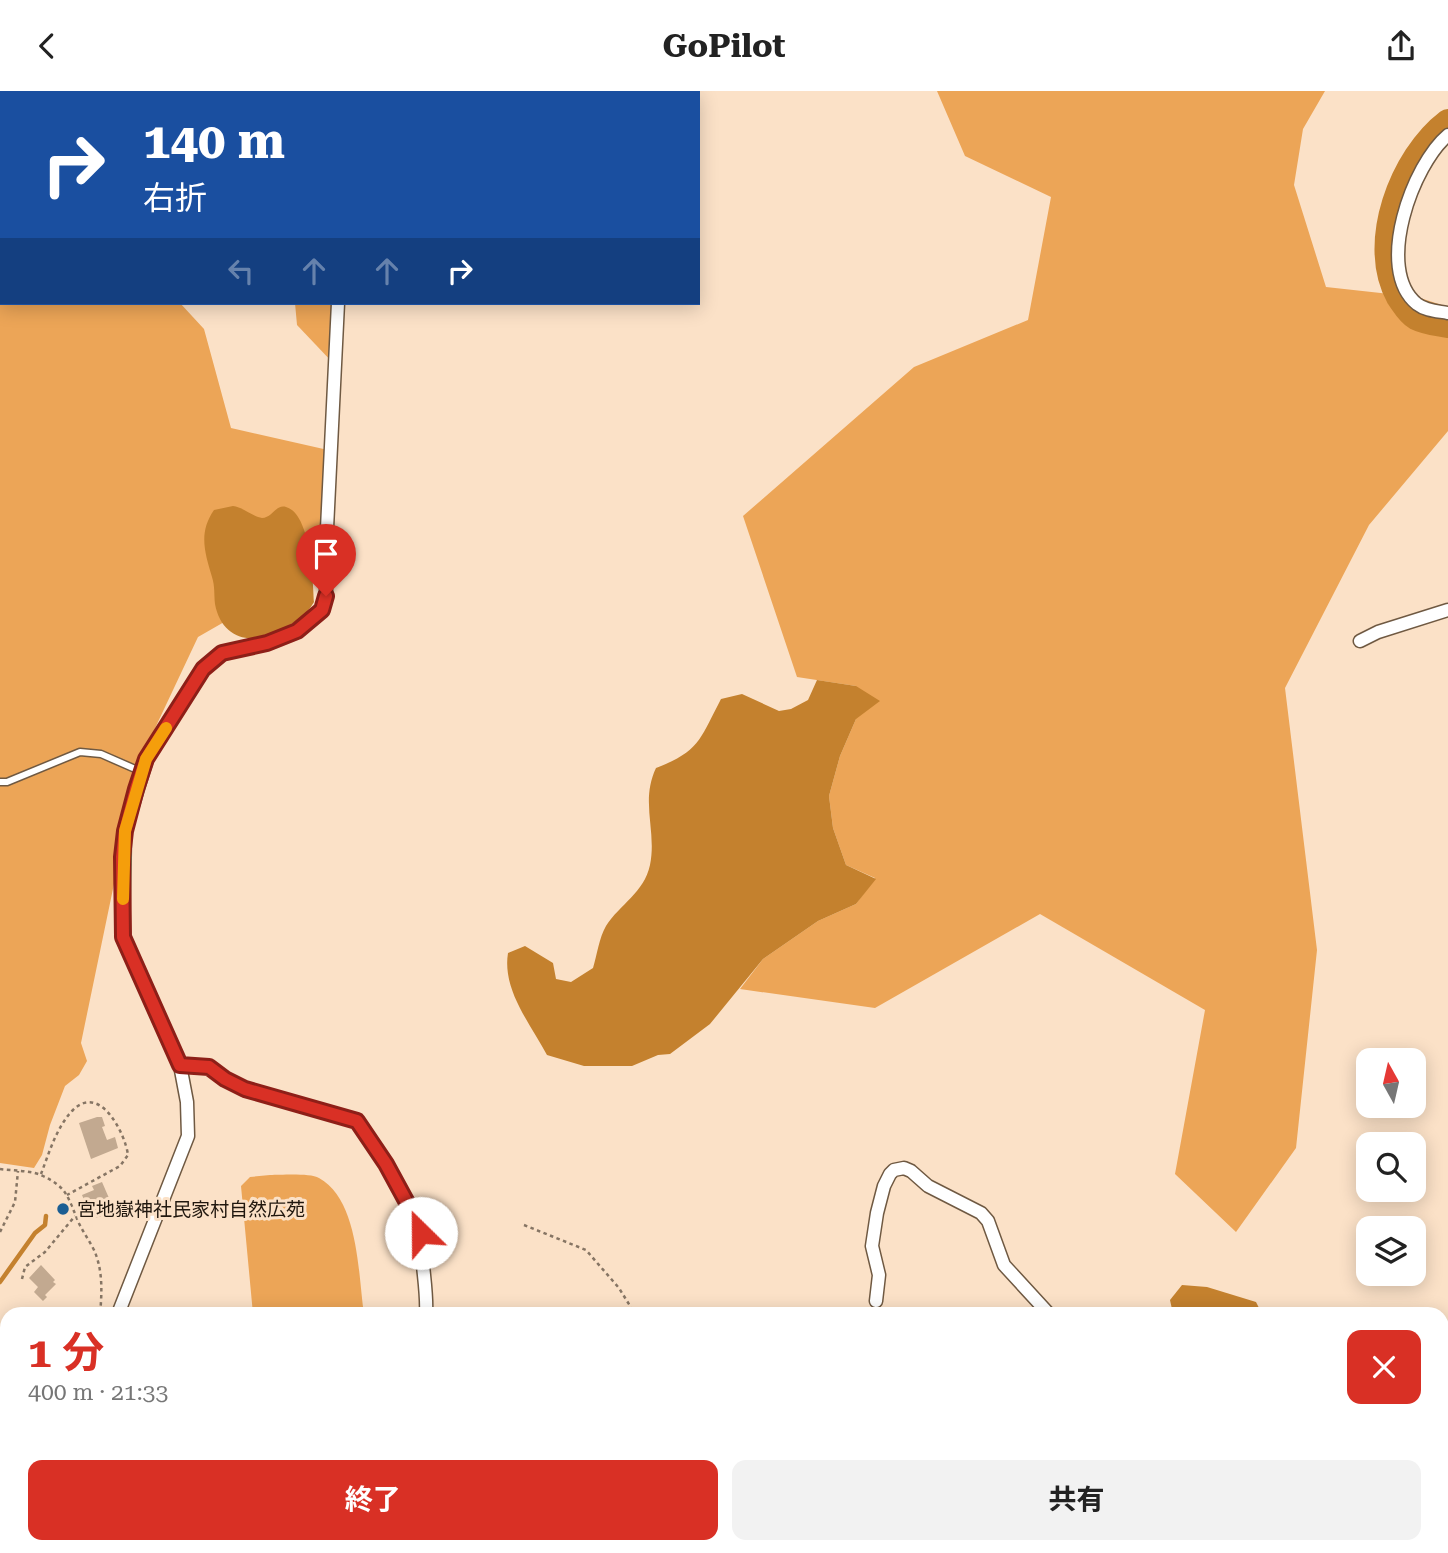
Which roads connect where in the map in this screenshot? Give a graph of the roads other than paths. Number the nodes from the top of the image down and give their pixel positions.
1 (1448, 135) edge
2 (338, 305) edge
3 (1448, 313) edge
4 (1448, 610) edge
5 (1360, 641) dead end
6 (142, 772) junction
7 (0, 782) edge
8 (180, 1065) junction
9 (876, 1301) dead end
10 (121, 1307) edge
11 (426, 1307) edge
12 (1043, 1307) edge

1 - 3 street
2 - 6 street
4 - 5 street
6 - 7 lane
6 - 8 street
8 - 10 street
8 - 11 street
9 - 12 street

